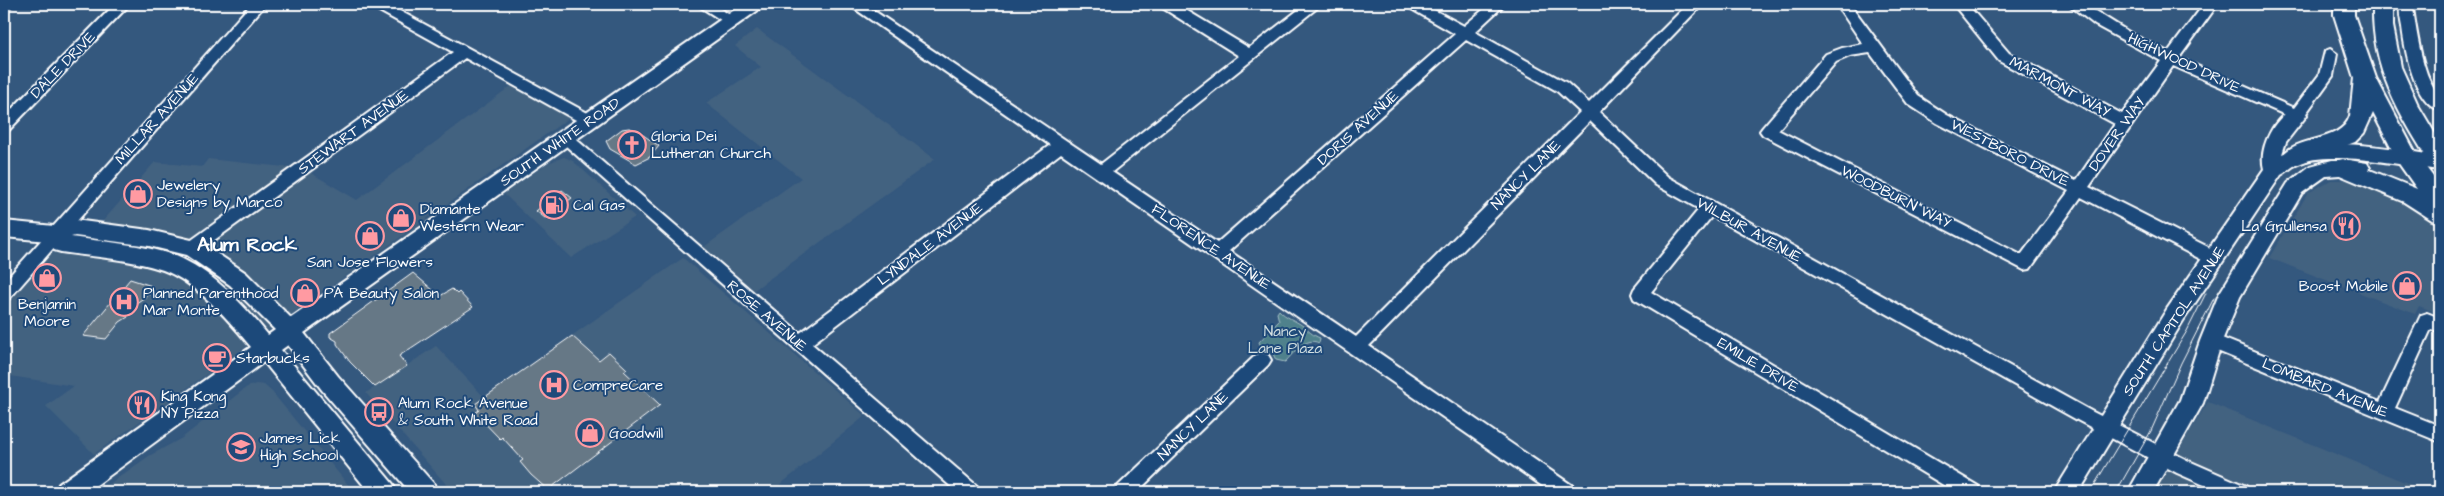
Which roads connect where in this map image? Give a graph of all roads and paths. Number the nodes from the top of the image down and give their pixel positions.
1 (6, 4) edge
2 (123, 4) edge
3 (259, 4) edge
4 (377, 4) edge
5 (703, 4) edge
6 (756, 4) edge
7 (855, 4) edge
8 (1166, 4) edge
9 (1315, 4) edge
10 (1413, 4) edge
11 (1498, 4) edge
12 (1696, 4) edge
13 (1843, 4) edge
14 (1960, 4) edge
15 (2075, 4) edge
16 (2211, 4) edge
17 (2344, 4) edge
18 (2383, 4) edge
19 (2408, 4) edge
20 (4, 6) edge
21 (732, 21) junction
22 (1466, 32) junction
23 (1874, 47) junction
24 (465, 51) junction
25 (2330, 54) dead end
26 (1249, 55) junction
27 (2171, 58) junction
28 (2365, 78) junction
29 (2440, 105) edge
30 (1589, 112) junction
31 (2297, 115) junction
32 (590, 121) junction
33 (2124, 122) junction
34 (4, 126) edge
35 (565, 138) junction
36 (1061, 145) junction
37 (2440, 161) edge
38 (2282, 165) junction
39 (2413, 166) junction
40 (2343, 167) junction
41 (1101, 172) junction
42 (2440, 174) edge
43 (2079, 189) junction
44 (2440, 203) edge
45 (1709, 208) junction
46 (2440, 215) edge
47 (4, 228) edge
48 (54, 234) junction
49 (192, 248) junction
50 (1218, 252) junction
51 (2214, 258) junction
52 (170, 263) junction
53 (2024, 264) joint
54 (4, 293) edge
55 (2434, 322) edge
56 (290, 331) junction
57 (2211, 341) junction
58 (799, 344) junction
59 (1357, 347) junction
60 (266, 348) junction
61 (1262, 360) dead end
62 (2384, 412) junction
63 (2106, 428) junction
64 (2440, 434) edge
65 (2161, 456) junction
66 (68, 492) edge
67 (384, 492) edge
68 (425, 492) edge
69 (970, 492) edge
70 (1125, 492) edge
71 (1566, 492) edge
72 (1971, 492) edge
73 (2066, 492) edge
74 (2140, 492) edge
75 (2239, 492) edge

1 - 20 street
2 - 34 street, DALE DRIVE
3 - 48 street, MILLAR AVENUE
4 - 24 street
5 - 21 street
6 - 21 main road, SOUTH WHITE ROAD
7 - 36 street, FLORENCE AVENUE
8 - 26 street
9 - 26 street
10 - 22 street, WILBUR AVENUE
11 - 22 street, DORIS AVENUE
12 - 30 street, NANCY LANE
13 - 23 street, WESTBORO DRIVE
14 - 33 street, MARMONT WAY
15 - 27 street, HIGHWOOD DRIVE
16 - 27 street, DOVER WAY
17 - 28 highway
18 - 37 highway
19 - 29 street
21 - 32 main road, SOUTH WHITE ROAD
22 - 30 street, WILBUR AVENUE
22 - 50 street, DORIS AVENUE
23 - 43 street, WESTBORO DRIVE
23 - 53 street, WOODBURN WAY
24 - 32 street
24 - 49 street, STEWART AVENUE
25 - 31 street
26 - 41 street
27 - 31 street, HIGHWOOD DRIVE
27 - 33 street, DOVER WAY
28 - 38 highway
28 - 39 highway
30 - 45 street, WILBUR AVENUE
30 - 59 street, NANCY LANE
31 - 38 main road
32 - 35 main road, SOUTH WHITE ROAD
33 - 43 street, DOVER WAY
35 - 56 main road, SOUTH WHITE ROAD
35 - 58 street, ROSE AVENUE
36 - 41 street, FLORENCE AVENUE
36 - 58 street, LYNDALE AVENUE
37 - 39 main road
38 - 39 main road
38 - 51 main road, SOUTH CAPITOL AVENUE
39 - 40 main road
39 - 42 main road
39 - 44 highway
40 - 46 highway
40 - 57 main road
41 - 50 street, FLORENCE AVENUE
43 - 51 street, WESTBORO DRIVE
43 - 53 street, DOVER WAY
45 - 63 street, WILBUR AVENUE
45 - 72 street, EMILIE DRIVE
47 - 48 main road
48 - 49 main road
48 - 52 main road
48 - 54 street, MILLAR AVENUE
49 - 52 main road
49 - 56 main road
50 - 59 street, FLORENCE AVENUE
51 - 63 main road, SOUTH CAPITOL AVENUE
52 - 60 main road
55 - 62 street
56 - 60 main road, SOUTH WHITE ROAD
56 - 68 main road
57 - 62 street, LOMBARD AVENUE
57 - 65 main road
58 - 69 street, ROSE AVENUE
59 - 71 street, FLORENCE AVENUE
60 - 66 main road, SOUTH WHITE ROAD
60 - 67 main road
61 - 70 street, NANCY LANE
62 - 64 street, LOMBARD AVENUE
63 - 65 street, WILBUR AVENUE
63 - 73 main road, SOUTH CAPITOL AVENUE
65 - 74 main road
65 - 75 street, WILBUR AVENUE

